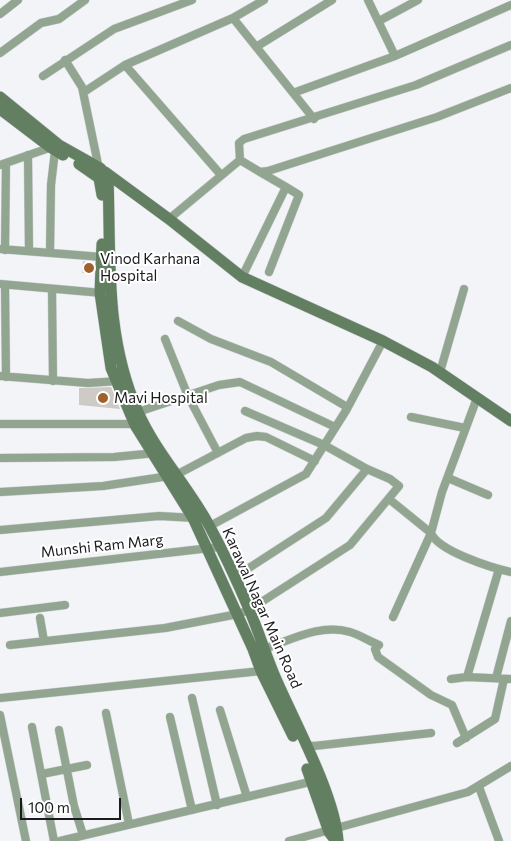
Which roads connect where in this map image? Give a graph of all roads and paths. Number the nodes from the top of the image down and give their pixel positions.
1 (18, 0) edge
2 (85, 0) edge
3 (192, 0) edge
4 (264, 0) edge
5 (332, 0) edge
6 (368, 0) edge
7 (418, 0) edge
8 (511, 5) edge
9 (0, 14) edge
10 (233, 18) junction
11 (380, 21) junction
12 (511, 45) edge
13 (256, 47) junction
14 (0, 52) edge
15 (394, 56) junction
16 (65, 60) junction
17 (125, 65) junction
18 (43, 76) dead end
19 (511, 88) edge
20 (84, 92) junction
21 (293, 92) junction
22 (0, 97) edge
23 (0, 110) edge
24 (314, 119) junction
25 (55, 148) junction
26 (28, 155) junction
27 (240, 160) junction
28 (3, 164) edge
29 (260, 172) junction
30 (100, 173) junction
31 (221, 176) junction
32 (286, 187) junction
33 (169, 219) junction
34 (2, 249) edge
35 (29, 251) junction
36 (50, 253) junction
37 (102, 257) junction
38 (269, 272) dead end
39 (242, 276) junction
40 (3, 285) edge
41 (464, 289) dead end
42 (52, 290) junction
43 (104, 293) junction
44 (178, 321) dead end
45 (165, 339) dead end
46 (383, 341) junction
47 (440, 372) junction
48 (3, 376) edge
49 (53, 381) junction
50 (121, 381) junction
51 (188, 396) junction
52 (476, 398) junction
53 (348, 407) junction
54 (246, 411) dead end
55 (410, 417) dead end
56 (139, 420) junction
57 (511, 421) edge
58 (0, 424) edge
59 (336, 427) junction
60 (465, 428) junction
61 (324, 445) junction
62 (156, 453) junction
63 (218, 453) junction
64 (0, 458) edge
65 (315, 461) junction
66 (367, 469) junction
67 (172, 476) junction
68 (448, 478) junction
69 (0, 492) edge
70 (488, 495) dead end
71 (389, 499) junction
72 (202, 521) junction
73 (0, 530) edge
74 (430, 533) junction
75 (213, 548) junction
76 (498, 570) junction
77 (0, 572) edge
78 (511, 572) edge
79 (235, 578) junction
80 (65, 605) dead end
81 (250, 610) junction
82 (0, 613) edge
83 (238, 614) junction
84 (393, 617) dead end
85 (40, 618) dead end
86 (511, 621) edge
87 (44, 642) junction
88 (10, 645) dead end
89 (264, 649) junction
90 (261, 671) junction
91 (468, 677) junction
92 (504, 678) edge
93 (451, 679) dead end
94 (0, 698) edge
95 (192, 698) dead end
96 (220, 710) dead end
97 (106, 714) dead end
98 (0, 715) edge
99 (170, 717) dead end
100 (32, 727) dead end
101 (59, 730) dead end
102 (431, 733) dead end
103 (466, 738) junction
104 (457, 743) dead end
105 (305, 745) junction
106 (87, 765) dead end
107 (511, 766) edge
108 (67, 769) junction
109 (42, 774) junction
110 (317, 780) junction
111 (479, 787) junction
112 (248, 797) junction
113 (217, 805) junction
114 (192, 810) junction
115 (129, 824) junction
116 (83, 835) junction
117 (335, 836) edge
118 (26, 841) edge
119 (54, 841) edge
120 (60, 841) edge
121 (289, 841) edge
122 (498, 841) edge

1 - 9 street
2 - 14 street
3 - 16 street
4 - 10 street
5 - 13 street
6 - 11 street
7 - 11 street
8 - 15 street
10 - 13 street
10 - 17 street
11 - 15 street
12 - 24 street
13 - 21 street
15 - 21 street
16 - 18 street
16 - 20 street
17 - 20 street
17 - 31 street
19 - 29 street
20 - 30 street
21 - 24 street
22 - 25 street
23 - 25 street
24 - 27 street
25 - 26 street
25 - 30 street
25 - 36 street
26 - 28 street
26 - 35 street
27 - 29 street
27 - 31 street
28 - 34 street
29 - 32 street
30 - 33 street
30 - 37 street, Karawal Nagar Main Road
30 - 43 street, Karawal Nagar Main Road
31 - 33 street
32 - 38 street
32 - 39 street
33 - 39 street
34 - 35 street
35 - 36 street
36 - 37 street
37 - 43 street, Karawal Nagar Main Road
39 - 46 street
40 - 42 street
40 - 48 street
41 - 47 street
42 - 43 street
42 - 49 street
43 - 50 street, Karawal Nagar Main Road
44 - 53 street
45 - 51 street
46 - 47 street
46 - 53 street
47 - 52 street
48 - 49 street
49 - 50 street
50 - 56 street, Karawal Nagar Main Road
51 - 56 street
51 - 59 street
51 - 63 street
52 - 57 street
52 - 60 street
53 - 59 street
54 - 61 street
55 - 60 street
56 - 58 street
56 - 62 street, Karawal Nagar Main Road
59 - 61 street
60 - 68 street
61 - 65 street
61 - 66 street
62 - 64 street
62 - 67 street, Karawal Nagar Main Road
63 - 65 street
63 - 67 street
65 - 72 street
66 - 71 street
66 - 79 street
67 - 69 street
67 - 72 street, Karawal Nagar Main Road
68 - 70 street
68 - 74 street
71 - 74 street
71 - 81 street
72 - 73 street
72 - 75 street, Karawal Nagar Main Road
72 - 75 street, Karawal Nagar Main Road
74 - 76 street
74 - 84 street
75 - 77 street, Munshi Ram Marg
75 - 79 street, Karawal Nagar Main Road
75 - 83 street, Karawal Nagar Main Road
76 - 78 street
76 - 91 street
79 - 81 street, Karawal Nagar Main Road
80 - 82 street
81 - 83 street
81 - 89 street, Karawal Nagar Main Road
83 - 87 street
83 - 90 street, Karawal Nagar Main Road
85 - 87 street
86 - 92 street
87 - 88 street
89 - 103 street
89 - 105 street, Karawal Nagar Main Road
90 - 94 street
90 - 110 street, Karawal Nagar Main Road
91 - 92 street
91 - 93 street
92 - 103 street
95 - 113 street
96 - 112 street
97 - 115 street
98 - 118 street
99 - 114 street
100 - 109 street
101 - 108 street
102 - 105 street
103 - 104 street
105 - 110 street, Karawal Nagar Main Road
106 - 108 street
107 - 111 street
108 - 109 street
108 - 116 street
109 - 119 street
110 - 112 street
110 - 117 street, Karawal Nagar Main Road
111 - 117 street
111 - 122 street
112 - 113 street
113 - 114 street
114 - 115 street
115 - 116 street
116 - 120 street
117 - 121 street

